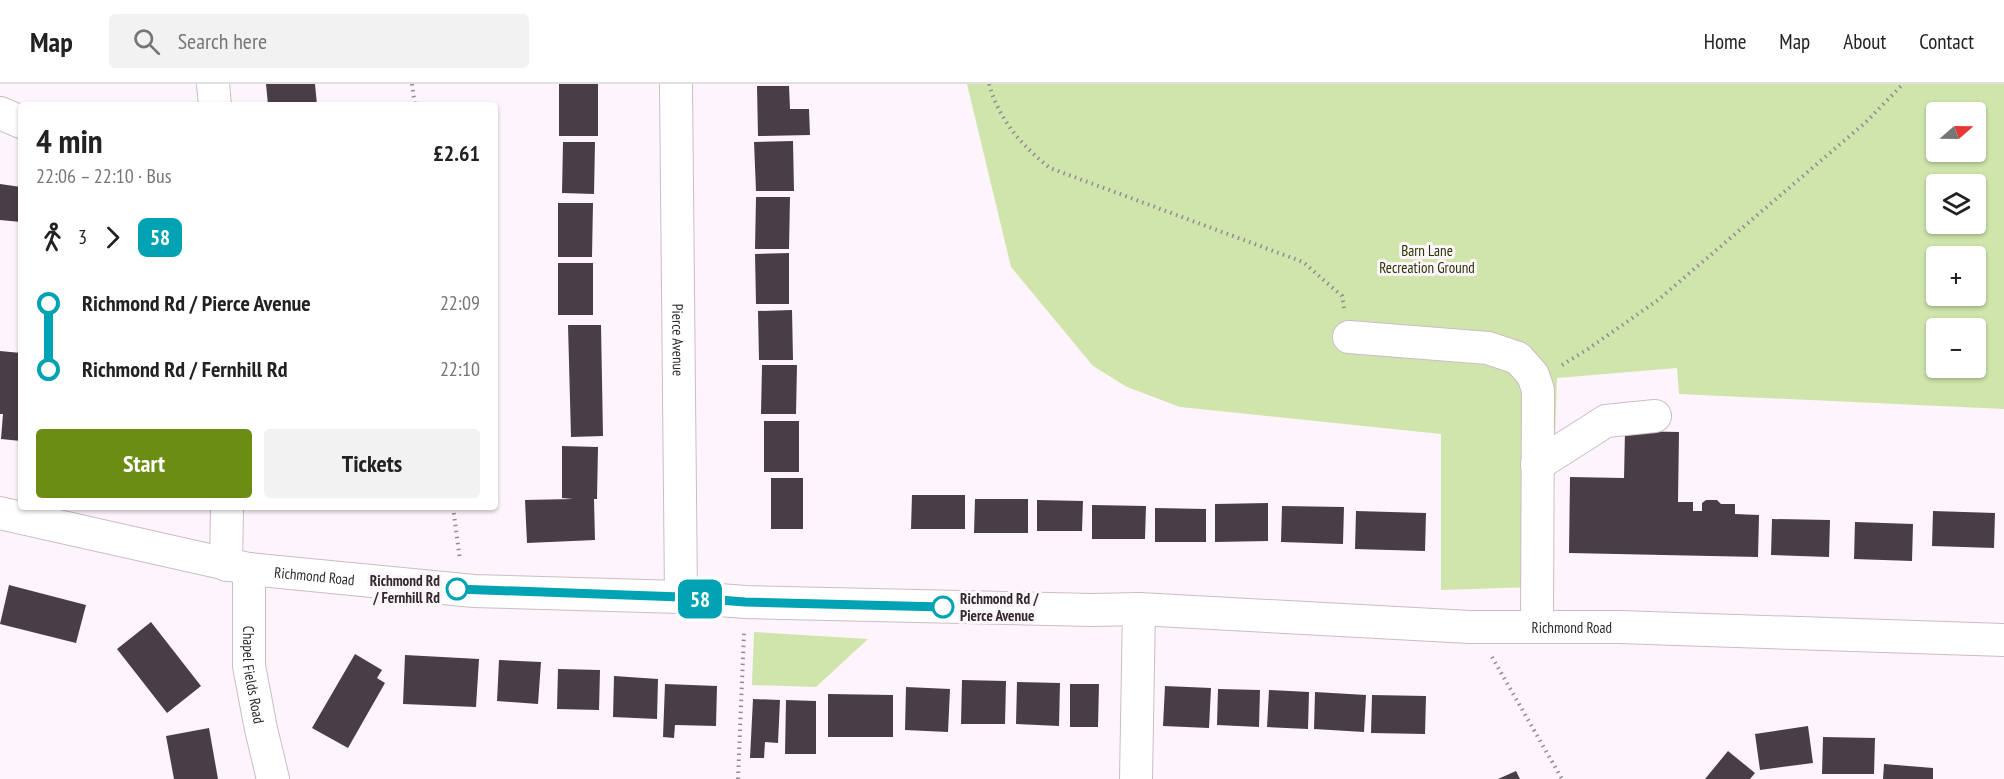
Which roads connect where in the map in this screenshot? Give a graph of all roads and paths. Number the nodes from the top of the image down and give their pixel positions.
1 (213, 84) edge
2 (412, 84) edge
3 (676, 84) edge
4 (989, 84) edge
5 (1903, 84) edge
6 (214, 102) edge
7 (415, 102) edge
8 (0, 114) edge
9 (18, 121) edge
10 (1349, 337) joint
11 (1533, 375) junction
12 (1655, 416) dead end
13 (1537, 465) junction
14 (228, 510) edge
15 (453, 510) edge
16 (0, 513) edge
17 (237, 567) junction
18 (464, 589) junction
19 (681, 597) junction
20 (745, 602) junction
21 (1139, 609) junction
22 (1470, 627) junction
23 (1537, 627) junction
24 (2004, 640) edge
25 (273, 779) edge
26 (738, 779) edge
27 (1136, 779) edge
28 (1562, 779) edge

1 - 6 street
2 - 7 path
3 - 19 street, Pierce Avenue
4 - 10 path
5 - 11 path
8 - 9 street
10 - 11 street
11 - 13 street
12 - 13 street
13 - 23 street
14 - 17 street, Chapel Fields Road
15 - 18 path
16 - 17 street, Richmond Road
17 - 18 street, Richmond Road
17 - 25 street, Chapel Fields Road
18 - 19 street, Richmond Road
19 - 20 street, Richmond Road
20 - 21 street, Richmond Road
20 - 26 path
21 - 22 street, Richmond Road
21 - 27 street
22 - 23 street, Richmond Road
22 - 28 path
23 - 24 street, Richmond Road

